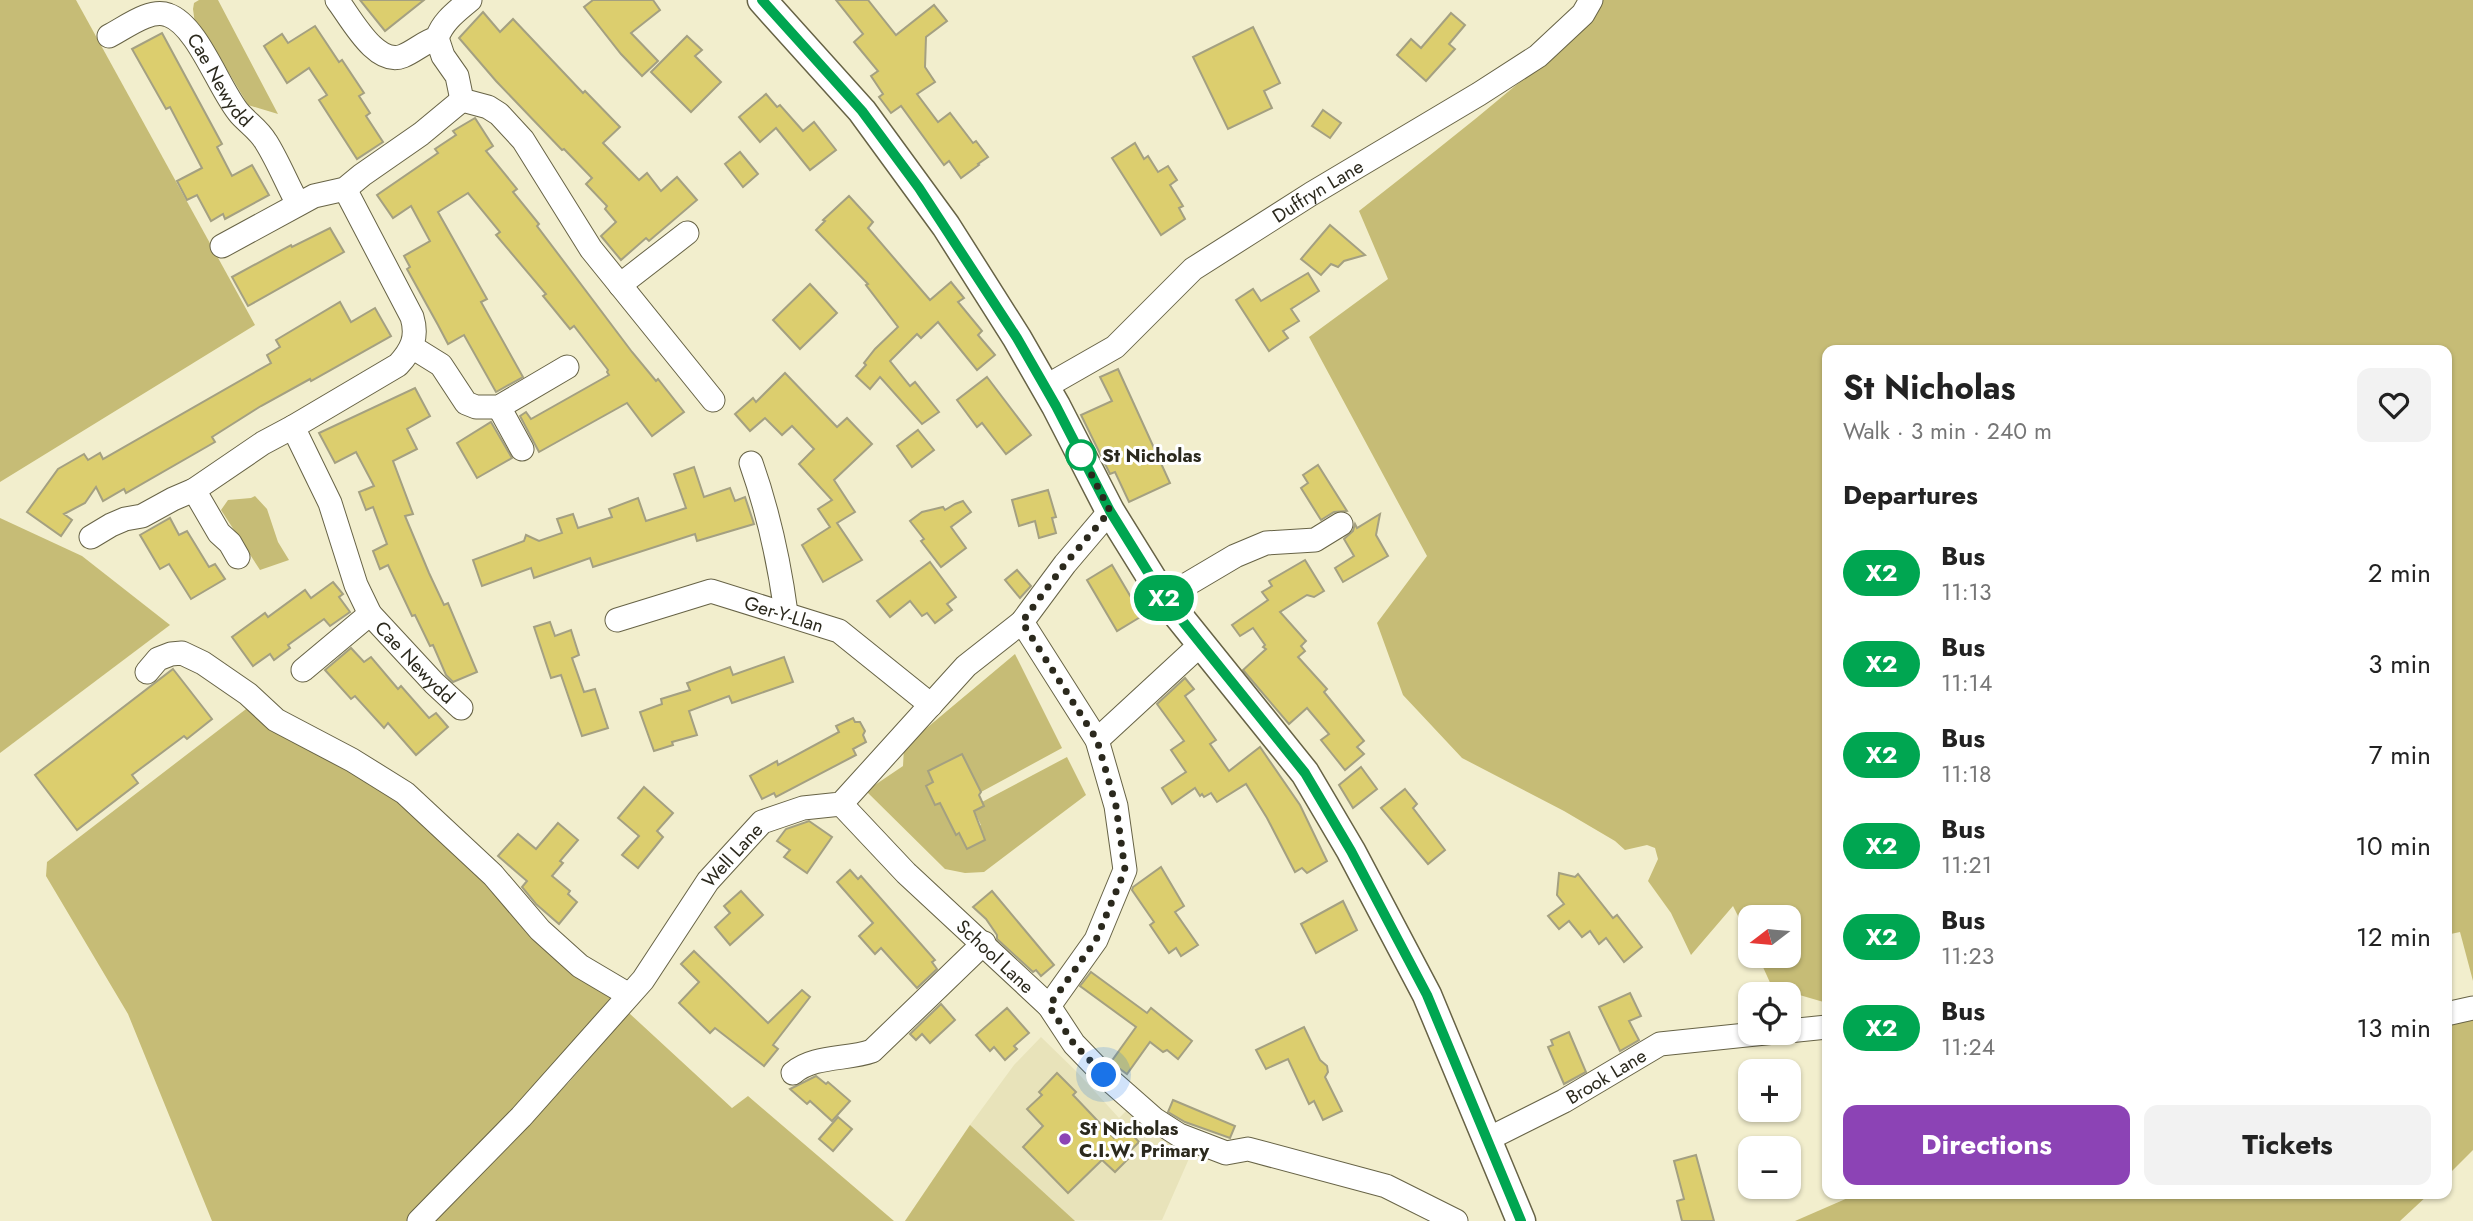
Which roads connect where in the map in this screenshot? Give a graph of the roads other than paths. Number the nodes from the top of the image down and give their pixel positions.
1 (337, 0) edge
2 (470, 0) edge
3 (762, 0) edge
4 (1591, 0) edge
5 (109, 36) dead end
6 (437, 38) junction
7 (462, 100) junction
8 (345, 189) junction
9 (298, 204) junction
10 (687, 233) dead end
11 (222, 246) dead end
12 (620, 285) junction
13 (412, 347) junction
14 (567, 367) dead end
15 (1045, 387) junction
16 (713, 400) dead end
17 (499, 407) junction
18 (293, 427) junction
19 (522, 449) dead end
20 (751, 463) dead end
21 (194, 490) junction
22 (1110, 511) junction
23 (1341, 524) dead end
24 (92, 537) dead end
25 (238, 557) dead end
26 (1164, 598) junction
27 (786, 613) junction
28 (370, 614) junction
29 (617, 620) dead end
30 (1022, 622) junction
31 (1200, 645) junction
32 (303, 670) dead end
33 (147, 672) dead end
34 (931, 705) junction
35 (461, 708) dead end
36 (1097, 740) junction
37 (841, 804) junction
38 (984, 943) junction
39 (629, 995) junction
40 (1049, 1006) junction
41 (2473, 1008) edge
42 (2452, 1013) edge
43 (1822, 1028) edge
44 (1801, 1030) edge
45 (1738, 1036) edge
46 (793, 1073) dead end
47 (1486, 1140) junction
48 (1517, 1220) edge
49 (419, 1221) edge
50 (1456, 1221) edge

1 - 6 street
2 - 6 street
3 - 15 main road
4 - 15 street, Duffryn Lane
5 - 9 street, Cae Newydd
6 - 7 street
7 - 8 street
7 - 12 street
8 - 9 street
8 - 13 street
9 - 11 street
10 - 12 street
12 - 16 street
13 - 17 street
13 - 18 street
14 - 17 street
15 - 22 main road
17 - 19 street
18 - 21 street
18 - 28 street, Cae Newydd
20 - 27 street
21 - 24 street
21 - 25 street
22 - 26 main road
22 - 30 street
23 - 26 street
26 - 31 main road
27 - 29 street, Ger-Y-Llan
27 - 34 street, Ger-Y-Llan
28 - 32 street, Cae Newydd
28 - 35 street, Cae Newydd
30 - 34 street
30 - 36 street
31 - 36 street
31 - 47 main road
33 - 39 street
34 - 37 street
36 - 40 street
37 - 38 street, School Lane
37 - 39 street, Well Lane
38 - 40 street, School Lane
38 - 46 street
39 - 49 street, Well Lane
40 - 50 street, School Lane
41 - 42 street
43 - 44 street
45 - 47 street, Brook Lane
47 - 48 main road

